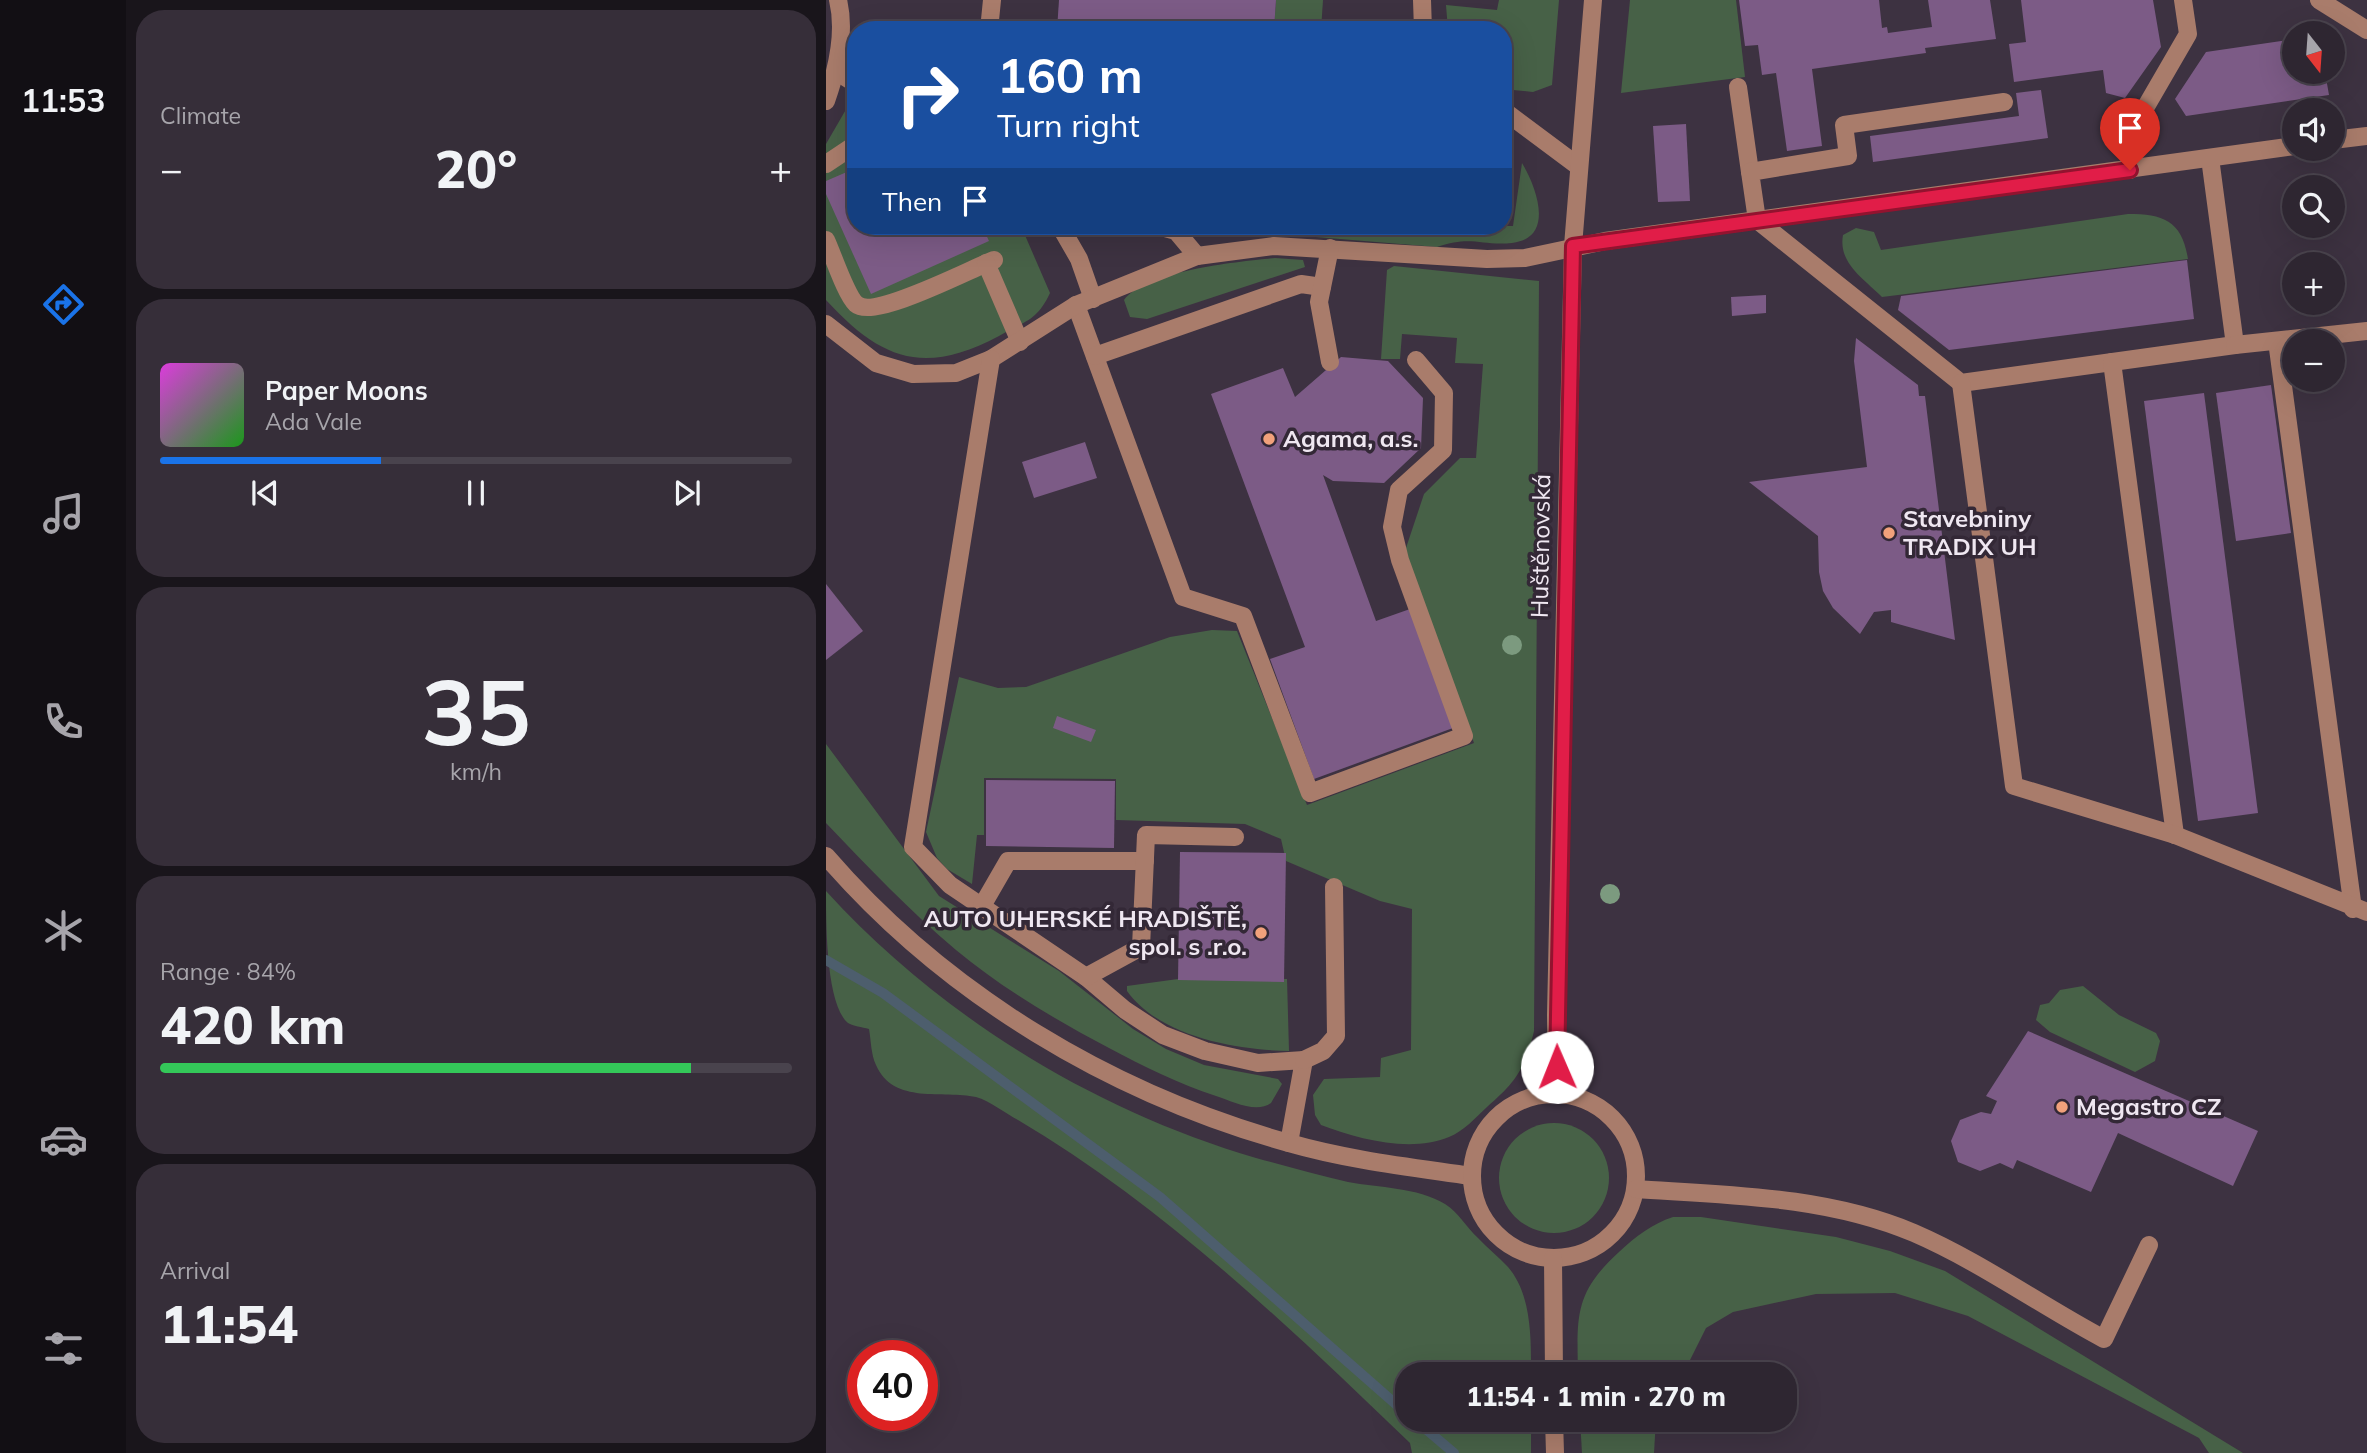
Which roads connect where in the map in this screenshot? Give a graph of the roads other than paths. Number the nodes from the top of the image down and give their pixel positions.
1 (838, 0) edge
2 (992, 0) edge
3 (1422, 0) edge
4 (1593, 0) edge
5 (2183, 0) edge
6 (2319, 0) edge
7 (990, 21) edge
8 (1420, 21) edge
9 (2367, 30) edge
10 (836, 72) junction
11 (847, 79) edge
12 (1738, 87) dead end
13 (826, 101) edge
14 (2004, 102) dead end
15 (1512, 117) edge
16 (2367, 135) edge
17 (2345, 138) edge
18 (2282, 148) edge
19 (847, 150) edge
20 (2210, 158) junction
21 (826, 164) edge
22 (1578, 166) junction
23 (2130, 170) junction
24 (1750, 172) junction
25 (1757, 220) junction
26 (1068, 235) edge
27 (1180, 235) edge
28 (826, 240) edge
29 (1573, 246) junction
30 (1330, 248) junction
31 (1197, 256) junction
32 (1322, 287) junction
33 (1085, 302) junction
34 (826, 324) edge
35 (2367, 331) edge
36 (1020, 341) junction
37 (2277, 341) junction
38 (2235, 345) junction
39 (1095, 356) junction
40 (991, 359) junction
41 (1416, 360) dead end
42 (1329, 362) dead end
43 (2112, 362) junction
44 (1961, 383) junction
45 (2175, 835) junction
46 (1235, 837) dead end
47 (826, 856) edge
48 (1145, 861) junction
49 (1334, 887) dead end
50 (982, 906) junction
51 (2360, 910) edge
52 (1086, 977) junction
53 (1304, 1060) junction
54 (1557, 1093) junction
55 (1289, 1143) junction
56 (1471, 1176) junction
57 (1636, 1189) junction
58 (2149, 1245) dead end
59 (1553, 1258) junction
60 (1554, 1362) edge
61 (1554, 1432) edge
62 (1555, 1453) edge

1 - 10 street
2 - 7 street
3 - 8 street
4 - 22 street, Huštěnovská
5 - 23 street
6 - 9 street
10 - 11 street
10 - 13 street
12 - 24 street
14 - 24 street
15 - 22 street
16 - 17 street
18 - 20 street
19 - 21 street
20 - 23 street
20 - 38 street
22 - 29 street, Huštěnovská
23 - 25 street
24 - 25 street
25 - 29 street
25 - 44 street
26 - 33 street
27 - 31 street
28 - 36 street
29 - 30 street
29 - 54 street, Huštěnovská
30 - 31 street
30 - 32 street
31 - 33 street
32 - 39 street
32 - 42 street
33 - 36 street
33 - 39 street
34 - 40 street
35 - 37 street
36 - 40 street
37 - 38 street
37 - 51 street
38 - 43 street
39 - 41 street
40 - 50 street
43 - 44 street
43 - 45 street
44 - 45 street
45 - 51 street
46 - 48 street
47 - 55 street
48 - 50 street
48 - 52 street
49 - 53 street
50 - 52 street
52 - 53 street
53 - 55 street
54 - 56 street
54 - 57 street
55 - 56 street
56 - 59 street
57 - 58 street
57 - 59 street
59 - 60 street
61 - 62 street

